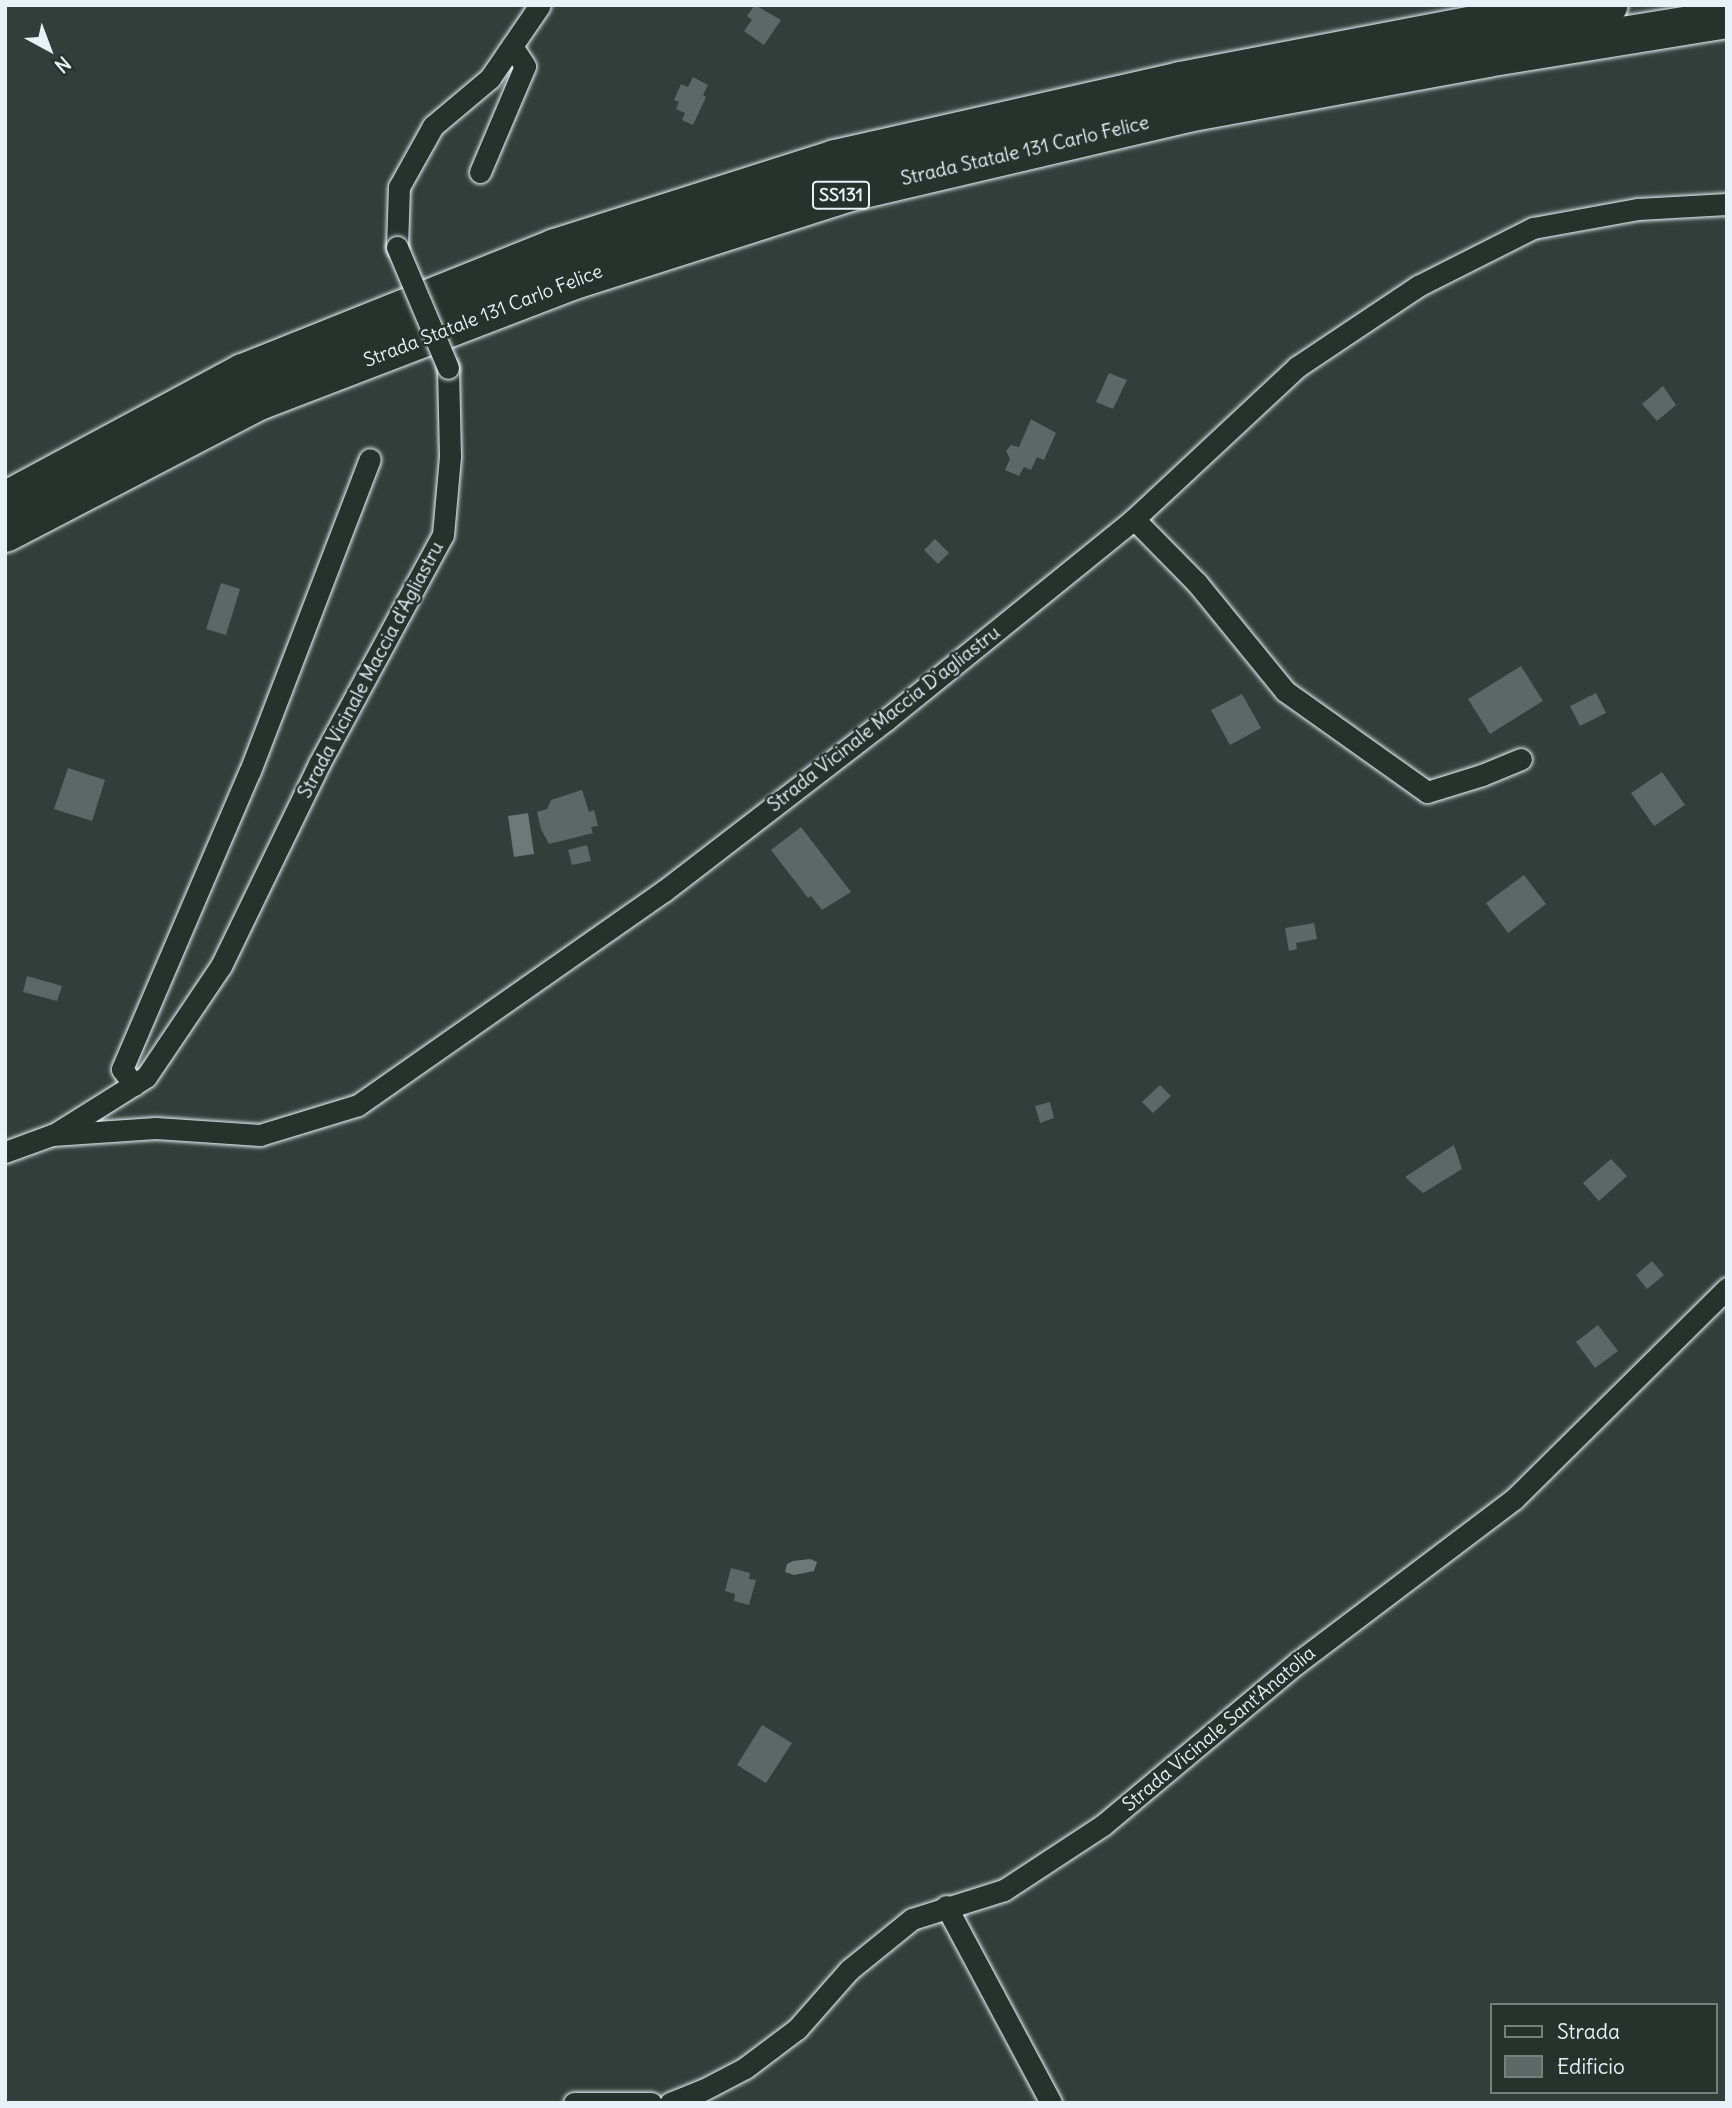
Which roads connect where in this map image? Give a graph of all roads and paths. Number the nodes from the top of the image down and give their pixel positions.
1 (540, 5) edge
2 (1609, 5) edge
3 (1727, 19) edge
4 (512, 46) junction
5 (480, 172) dead end
6 (1727, 204) edge
7 (370, 459) dead end
8 (5, 500) edge
9 (1134, 519) junction
10 (5, 533) edge
11 (1521, 759) dead end
12 (134, 1085) junction
13 (52, 1135) junction
14 (5, 1152) edge
15 (1727, 1288) edge
16 (946, 1906) junction
17 (574, 2103) edge
18 (651, 2103) edge
19 (670, 2103) edge
20 (1051, 2103) edge

1 - 4 street, Strada Vicinale Maccia d'Agliastru
2 - 8 highway, Strada Statale 131 Carlo Felice / SS131
3 - 10 highway, Strada Statale 131 Carlo Felice / SS131
4 - 5 street
4 - 12 street, Strada Vicinale Maccia d'Agliastru, bridge
6 - 9 street, Strada Vicinale Maccia D'agliastru
7 - 12 street
9 - 11 street
9 - 13 street, Strada Vicinale Maccia D'agliastru
12 - 13 street, Strada Vicinale Maccia d'Agliastru
13 - 14 street, Strada Vicinale Maccia D'agliastru
15 - 16 street, Strada Vicinale Sant'Anatolia
16 - 19 street, Strada Vicinale Sant'Anatolia
16 - 20 street
17 - 18 street

